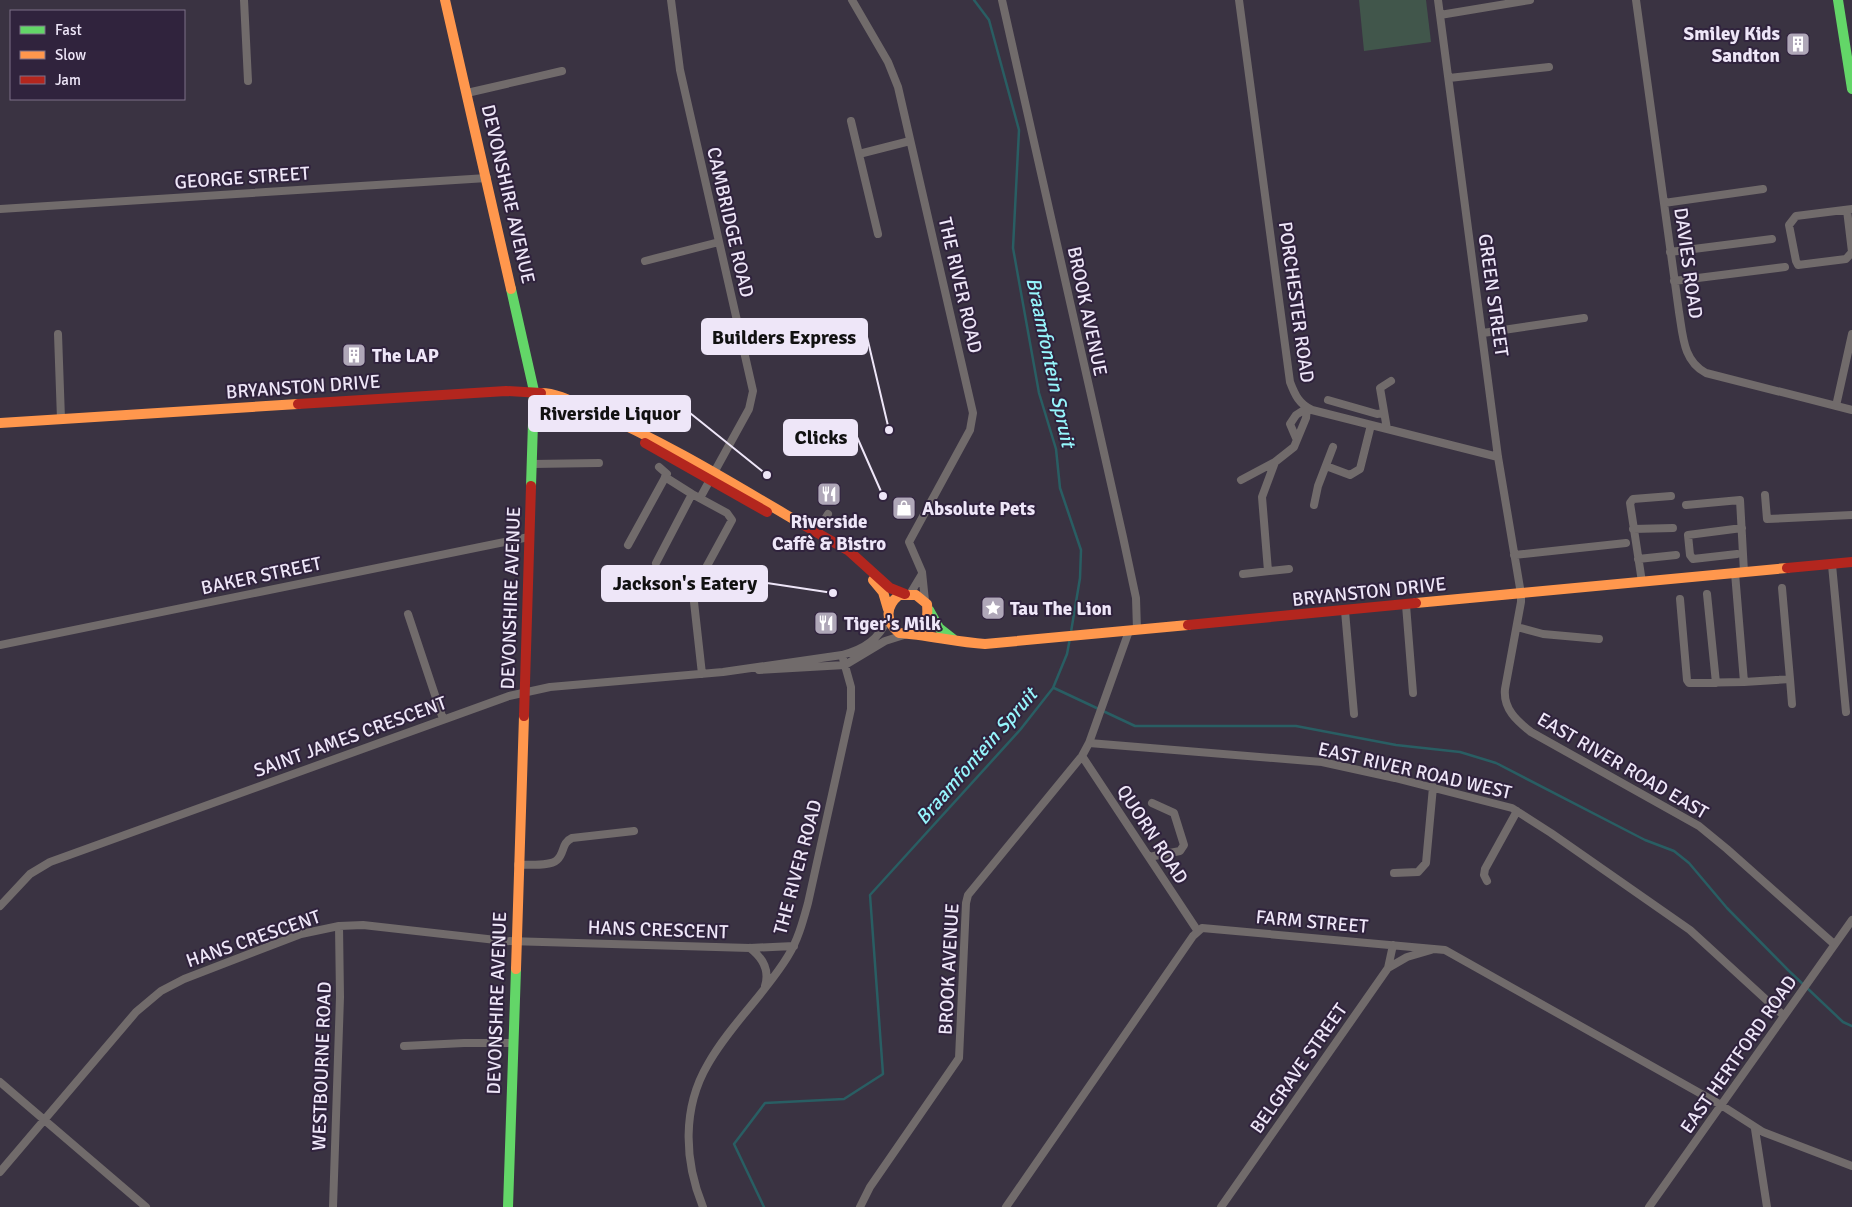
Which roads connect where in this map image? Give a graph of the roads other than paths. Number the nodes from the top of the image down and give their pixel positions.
1 (244, 0) edge
2 (445, 0) edge
3 (671, 0) edge
4 (852, 0) edge
5 (1002, 0) edge
6 (1239, 0) edge
7 (1438, 0) edge
8 (1530, 0) edge
9 (1636, 0) edge
10 (1838, 0) edge
11 (1440, 15) junction
12 (1549, 67) dead end
13 (562, 71) dead end
14 (1449, 78) junction
15 (248, 81) dead end
16 (1852, 89) edge
17 (467, 93) junction
18 (851, 121) dead end
19 (910, 141) junction
20 (859, 154) junction
21 (487, 178) junction
22 (1763, 189) dead end
23 (1664, 203) junction
24 (0, 209) edge
25 (1849, 209) edge
26 (878, 234) dead end
27 (1772, 239) dead end
28 (719, 242) junction
29 (1670, 252) junction
30 (1852, 252) edge
31 (645, 262) dead end
32 (1785, 267) dead end
33 (1674, 281) junction
34 (1584, 318) dead end
35 (1483, 333) junction
36 (58, 334) dead end
37 (1852, 334) edge
38 (1391, 381) dead end
39 (534, 391) junction
40 (1328, 400) dead end
41 (1836, 406) junction
42 (1307, 408) junction
43 (1852, 410) edge
44 (1384, 413) junction
45 (61, 419) junction
46 (0, 422) edge
47 (1371, 425) junction
48 (1387, 429) junction
49 (1296, 438) junction
50 (1333, 448) dead end
51 (1498, 458) junction
52 (1275, 462) junction
53 (598, 463) dead end
54 (532, 464) junction
55 (1326, 466) junction
56 (659, 467) dead end
57 (712, 476) junction
58 (665, 477) junction
59 (1241, 480) dead end
60 (692, 494) junction
61 (1765, 495) dead end
62 (1671, 496) dead end
63 (700, 498) junction
64 (1686, 504) dead end
65 (1314, 505) dead end
66 (828, 514) dead end
67 (1852, 515) edge
68 (1767, 519) junction
69 (1673, 528) dead end
70 (1742, 528) junction
71 (1768, 528) dead end
72 (1633, 529) junction
73 (817, 532) junction
74 (529, 537) junction
75 (1626, 543) dead end
76 (628, 545) dead end
77 (1737, 554) dead end
78 (1514, 555) junction
79 (1676, 555) dead end
80 (1852, 557) edge
81 (1638, 559) junction
82 (1852, 562) edge
83 (656, 563) dead end
84 (1832, 565) junction
85 (1289, 569) dead end
86 (1781, 569) junction
87 (1268, 571) junction
88 (922, 572) junction
89 (1740, 573) junction
90 (1243, 574) dead end
91 (702, 575) dead end
92 (1642, 582) junction
93 (692, 584) dead end
94 (1782, 588) dead end
95 (908, 594) junction
96 (1521, 594) junction
97 (1707, 594) dead end
98 (1680, 598) dead end
99 (926, 605) junction
100 (1406, 605) junction
101 (1345, 611) junction
102 (408, 614) dead end
103 (888, 614) junction
104 (1517, 627) junction
105 (1133, 631) junction
106 (910, 634) junction
107 (1599, 639) dead end
108 (961, 642) junction
109 (0, 645) edge
110 (842, 655) junction
111 (845, 664) junction
112 (737, 669) junction
113 (702, 674) junction
114 (1790, 680) junction
115 (1744, 682) junction
116 (1716, 683) junction
117 (524, 691) junction
118 (1413, 693) dead end
119 (1792, 704) dead end
120 (1846, 712) dead end
121 (1354, 714) dead end
122 (443, 719) junction
123 (1089, 743) junction
124 (1082, 756) junction
125 (1433, 787) junction
126 (1152, 803) dead end
127 (1517, 810) junction
128 (634, 831) dead end
129 (1149, 858) junction
130 (518, 865) junction
131 (1394, 873) dead end
132 (1487, 881) dead end
133 (0, 906) edge
134 (1852, 920) edge
135 (339, 926) junction
136 (1197, 930) junction
137 (515, 941) junction
138 (1834, 944) junction
139 (1393, 945) junction
140 (794, 946) junction
141 (750, 948) junction
142 (1438, 949) junction
143 (1388, 968) junction
144 (764, 991) junction
145 (1784, 1016) junction
146 (512, 1043) junction
147 (404, 1046) dead end
148 (0, 1082) edge
149 (1721, 1105) junction
150 (44, 1120) junction
151 (1755, 1129) junction
152 (1852, 1166) edge
153 (0, 1172) edge
154 (146, 1207) edge
155 (333, 1207) edge
156 (508, 1207) edge
157 (703, 1207) edge
158 (860, 1207) edge
159 (1006, 1207) edge
160 (1221, 1207) edge
161 (1649, 1207) edge
162 (1767, 1207) edge

1 - 15 street
2 - 17 main road, DEVONSHIRE AVENUE
3 - 28 street, CAMBRIDGE ROAD
4 - 19 street, THE RIVER ROAD
5 - 105 street, BROOK AVENUE
6 - 42 street, PORCHESTER ROAD
7 - 11 street, GREEN STREET
8 - 11 street
9 - 23 street, DAVIES ROAD
10 - 16 main road
11 - 14 street, GREEN STREET
12 - 14 street
13 - 17 street
14 - 35 street, GREEN STREET
17 - 21 main road, DEVONSHIRE AVENUE
18 - 20 street
19 - 20 street
19 - 88 street, THE RIVER ROAD
20 - 26 street
21 - 24 street, GEORGE STREET
21 - 39 main road, DEVONSHIRE AVENUE
22 - 23 street
23 - 29 street, DAVIES ROAD
25 - 30 street
25 - 30 street
27 - 29 street
28 - 31 street
28 - 57 street, CAMBRIDGE ROAD
29 - 33 street, DAVIES ROAD
32 - 33 street
33 - 41 street, DAVIES ROAD
34 - 35 street
35 - 51 street, GREEN STREET
36 - 45 street
37 - 41 street
38 - 44 street
39 - 45 main road, BRYANSTON DRIVE
39 - 54 main road, DEVONSHIRE AVENUE
39 - 57 main road, BRYANSTON DRIVE
40 - 44 street
41 - 43 street, DAVIES ROAD
42 - 47 street, PORCHESTER ROAD
42 - 49 street
42 - 49 street
44 - 48 street
45 - 46 main road, BRYANSTON DRIVE
47 - 48 street, PORCHESTER ROAD
47 - 55 street
48 - 51 street, PORCHESTER ROAD
49 - 52 street
50 - 55 street
51 - 78 street, GREEN STREET
52 - 59 street
52 - 87 street
53 - 54 street
54 - 74 main road, DEVONSHIRE AVENUE
55 - 65 street
56 - 58 street
57 - 63 street, CAMBRIDGE ROAD
57 - 73 main road, BRYANSTON DRIVE
57 - 103 main road, BRYANSTON DRIVE
58 - 60 street
58 - 76 street
60 - 63 street
60 - 83 street
61 - 68 street
62 - 72 street
63 - 91 street
64 - 70 street
66 - 73 street
67 - 68 street
68 - 71 street
69 - 72 street
70 - 77 street
70 - 89 street
72 - 81 street
73 - 95 main road, BRYANSTON DRIVE
74 - 109 street, BAKER STREET
74 - 117 main road, DEVONSHIRE AVENUE
75 - 78 street
78 - 96 street, GREEN STREET
79 - 81 street
80 - 86 main road, BRYANSTON DRIVE
81 - 92 street
82 - 84 main road, BRYANSTON DRIVE
84 - 86 main road, BRYANSTON DRIVE
84 - 120 street
85 - 87 street
86 - 89 main road, BRYANSTON DRIVE
87 - 90 street
88 - 95 street
88 - 99 street, THE RIVER ROAD
89 - 92 main road, BRYANSTON DRIVE
89 - 115 street
92 - 96 main road, BRYANSTON DRIVE
93 - 113 street
94 - 114 street
95 - 99 main road
95 - 103 main road
96 - 100 main road, BRYANSTON DRIVE
96 - 104 street, EAST RIVER ROAD EAST
97 - 116 street
98 - 116 street
99 - 106 main road
99 - 108 main road
100 - 101 main road, BRYANSTON DRIVE
100 - 118 street
101 - 105 main road, BRYANSTON DRIVE
101 - 121 street
102 - 122 street
103 - 106 main road
103 - 110 street, SAINT JAMES CRESCENT
104 - 107 street
104 - 138 street, EAST RIVER ROAD EAST
105 - 108 main road, BRYANSTON DRIVE
105 - 123 street, BROOK AVENUE
106 - 108 main road, BRYANSTON DRIVE
106 - 111 street, SAINT JAMES CRESCENT
110 - 111 street, THE RIVER ROAD
110 - 112 street, SAINT JAMES CRESCENT
111 - 112 street, SAINT JAMES CRESCENT
111 - 140 street, THE RIVER ROAD
112 - 113 street, SAINT JAMES CRESCENT
113 - 117 street, SAINT JAMES CRESCENT
114 - 115 street
114 - 119 street
115 - 116 street
117 - 122 street, SAINT JAMES CRESCENT
117 - 130 main road, DEVONSHIRE AVENUE
122 - 133 street, SAINT JAMES CRESCENT
123 - 124 street, BROOK AVENUE
123 - 125 street, EAST RIVER ROAD WEST
124 - 129 street, QUORN ROAD
124 - 158 street, BROOK AVENUE
125 - 127 street, EAST RIVER ROAD WEST
125 - 131 street
126 - 129 street
127 - 132 street
127 - 145 street, EAST RIVER ROAD WEST
128 - 130 street
129 - 136 street, QUORN ROAD
130 - 137 main road, DEVONSHIRE AVENUE
134 - 138 street, EAST HERTFORD ROAD
135 - 137 street, HANS CRESCENT
135 - 150 street, HANS CRESCENT
135 - 155 street, WESTBOURNE ROAD
136 - 139 street, FARM STREET
136 - 159 street
137 - 141 street, HANS CRESCENT
137 - 146 main road, DEVONSHIRE AVENUE
138 - 145 street, EAST HERTFORD ROAD
139 - 142 street, FARM STREET
139 - 143 street, BELGRAVE STREET
140 - 141 street, HANS CRESCENT
140 - 144 street, THE RIVER ROAD
141 - 144 street, HANS CRESCENT
142 - 143 street
142 - 149 street, FARM STREET
143 - 160 street, BELGRAVE STREET
144 - 157 street, THE RIVER ROAD
145 - 149 street, EAST HERTFORD ROAD
146 - 147 street
146 - 156 main road, DEVONSHIRE AVENUE
148 - 150 street
149 - 151 street, FARM STREET
149 - 161 street, EAST HERTFORD ROAD
150 - 153 street, HANS CRESCENT
150 - 154 street
151 - 152 street, FARM STREET
151 - 162 street

